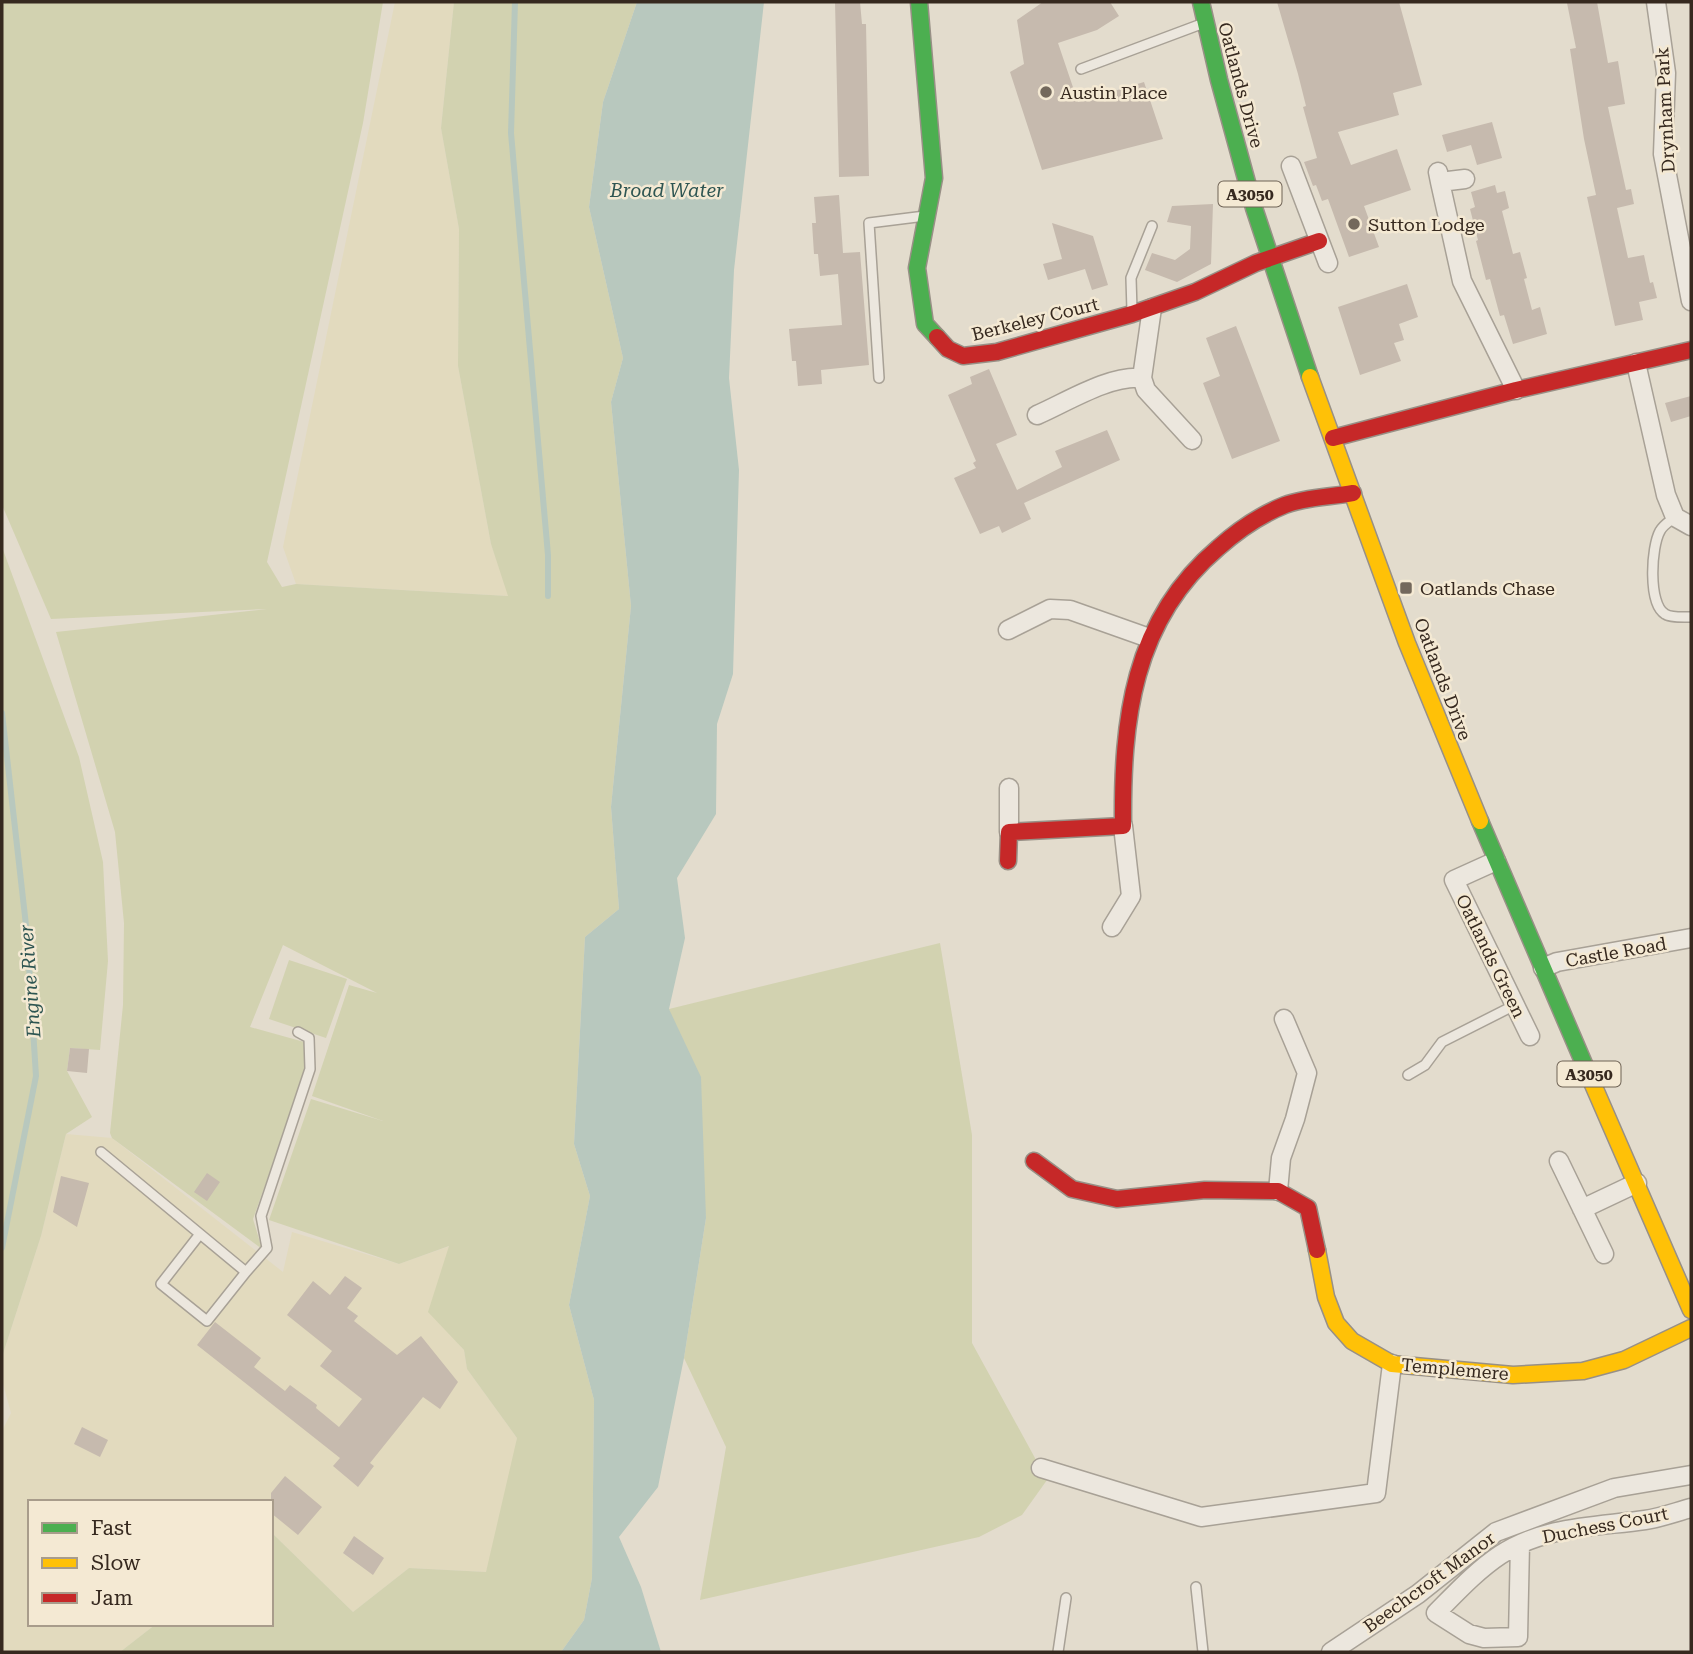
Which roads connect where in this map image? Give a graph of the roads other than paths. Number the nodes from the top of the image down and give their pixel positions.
1 (919, 2) edge
2 (1200, 2) edge
3 (1656, 2) edge
4 (1204, 23) junction
5 (1080, 69) dead end
6 (1291, 166) dead end
7 (1465, 179) dead end
8 (928, 216) junction
9 (1152, 226) dead end
10 (1319, 241) junction
11 (1271, 258) junction
12 (1328, 263) dead end
13 (1691, 301) edge
14 (1152, 308) junction
15 (1132, 314) junction
16 (1691, 351) edge
17 (1636, 363) junction
18 (879, 378) dead end
19 (1142, 378) junction
20 (1516, 390) junction
21 (1037, 415) dead end
22 (1333, 438) junction
23 (1192, 440) dead end
24 (1353, 493) junction
25 (1675, 517) junction
26 (1691, 526) edge
27 (1691, 617) edge
28 (1008, 630) dead end
29 (1149, 638) junction
30 (1009, 788) dead end
31 (1123, 826) junction
32 (1009, 832) junction
33 (1008, 861) dead end
34 (1496, 861) junction
35 (1112, 926) dead end
36 (1691, 939) edge
37 (1542, 968) junction
38 (1515, 1005) junction
39 (1284, 1018) dead end
40 (298, 1032) dead end
41 (1530, 1036) dead end
42 (1408, 1074) dead end
43 (101, 1152) dead end
44 (1034, 1161) dead end
45 (1559, 1161) dead end
46 (1637, 1183) junction
47 (1278, 1191) junction
48 (1582, 1209) junction
49 (200, 1234) junction
50 (1604, 1254) dead end
51 (246, 1272) junction
52 (1691, 1310) edge
53 (1691, 1328) edge
54 (1392, 1364) junction
55 (1041, 1468) dead end
56 (1691, 1475) edge
57 (1691, 1508) edge
58 (1520, 1544) junction
59 (1196, 1587) dead end
60 (1066, 1598) dead end
61 (1058, 1652) edge
62 (1203, 1652) edge
63 (1331, 1652) edge

1 - 8 street, Berkeley Court
2 - 4 street, Oatlands Drive / A3050
3 - 13 street, Drynham Park
4 - 5 lane
4 - 11 street, Oatlands Drive / A3050
6 - 10 street
7 - 20 street
8 - 15 street, Berkeley Court
8 - 18 lane
9 - 15 lane
10 - 11 street, Berkeley Court
10 - 12 street
11 - 14 street, Berkeley Court
11 - 22 street, Oatlands Drive / A3050
14 - 15 street, Berkeley Court
14 - 19 street
16 - 17 street
17 - 20 street
17 - 25 street
19 - 21 street
19 - 23 street
20 - 22 street
22 - 24 street, Oatlands Drive / A3050
24 - 29 street
24 - 34 street, Oatlands Drive / A3050
25 - 26 street
25 - 27 lane
28 - 29 street
29 - 31 street
30 - 32 street
31 - 32 street
31 - 35 street
32 - 33 street
34 - 37 street, Oatlands Drive / A3050
34 - 38 street, Oatlands Green
36 - 37 street, Castle Road
37 - 46 street, Oatlands Drive / A3050
38 - 41 street, Oatlands Green
38 - 42 lane
39 - 47 street
40 - 51 lane
43 - 49 lane
44 - 47 street, Templemere
45 - 48 street
46 - 48 street
46 - 52 street, Oatlands Drive / A3050
47 - 54 street, Templemere
48 - 50 street
49 - 51 lane
49 - 51 lane
53 - 54 street, Templemere
54 - 55 street
56 - 63 street, Beechcroft Manor
57 - 58 street, Duchess Court
58 - 58 street, Duchess Court
59 - 62 lane
60 - 61 lane

